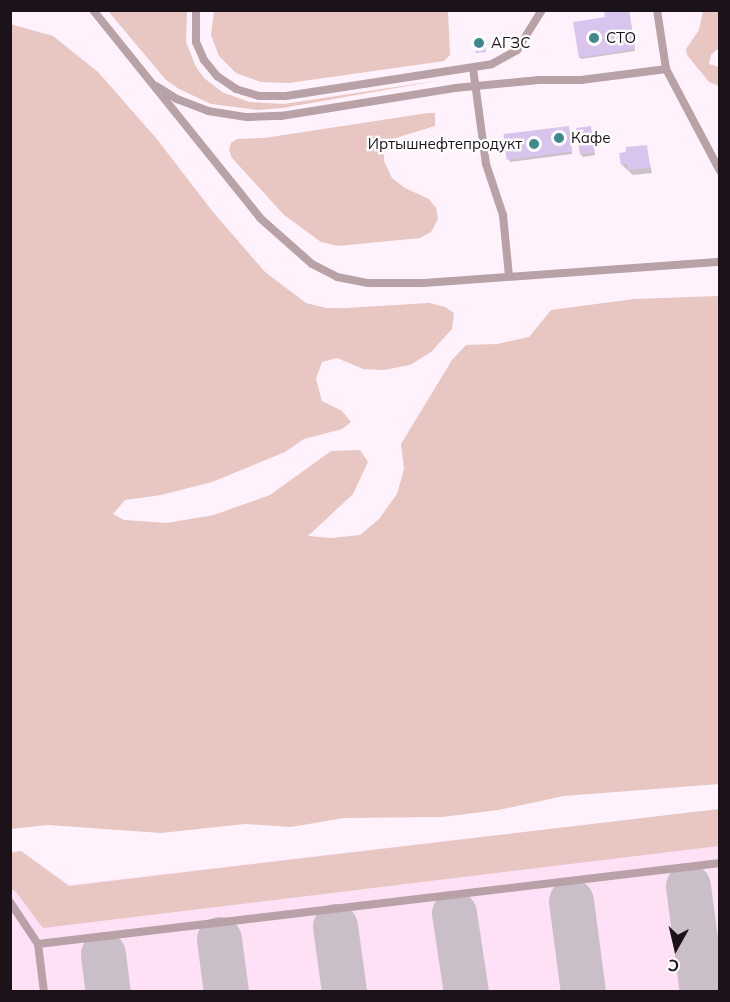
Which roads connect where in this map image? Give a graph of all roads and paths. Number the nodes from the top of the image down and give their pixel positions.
1 (93, 10) edge
2 (196, 10) edge
3 (542, 10) edge
4 (657, 10) edge
5 (472, 68) junction
6 (666, 69) junction
7 (151, 82) junction
8 (475, 86) junction
9 (720, 171) edge
10 (720, 262) edge
11 (509, 276) junction
12 (720, 863) edge
13 (10, 902) edge
14 (38, 945) junction
15 (44, 992) edge

1 - 7 lane
2 - 5 lane
3 - 5 lane
4 - 6 lane
5 - 8 lane
6 - 8 lane
6 - 9 lane
7 - 8 lane
7 - 11 lane
8 - 11 lane
10 - 11 lane
12 - 14 lane
13 - 14 lane
14 - 15 lane

